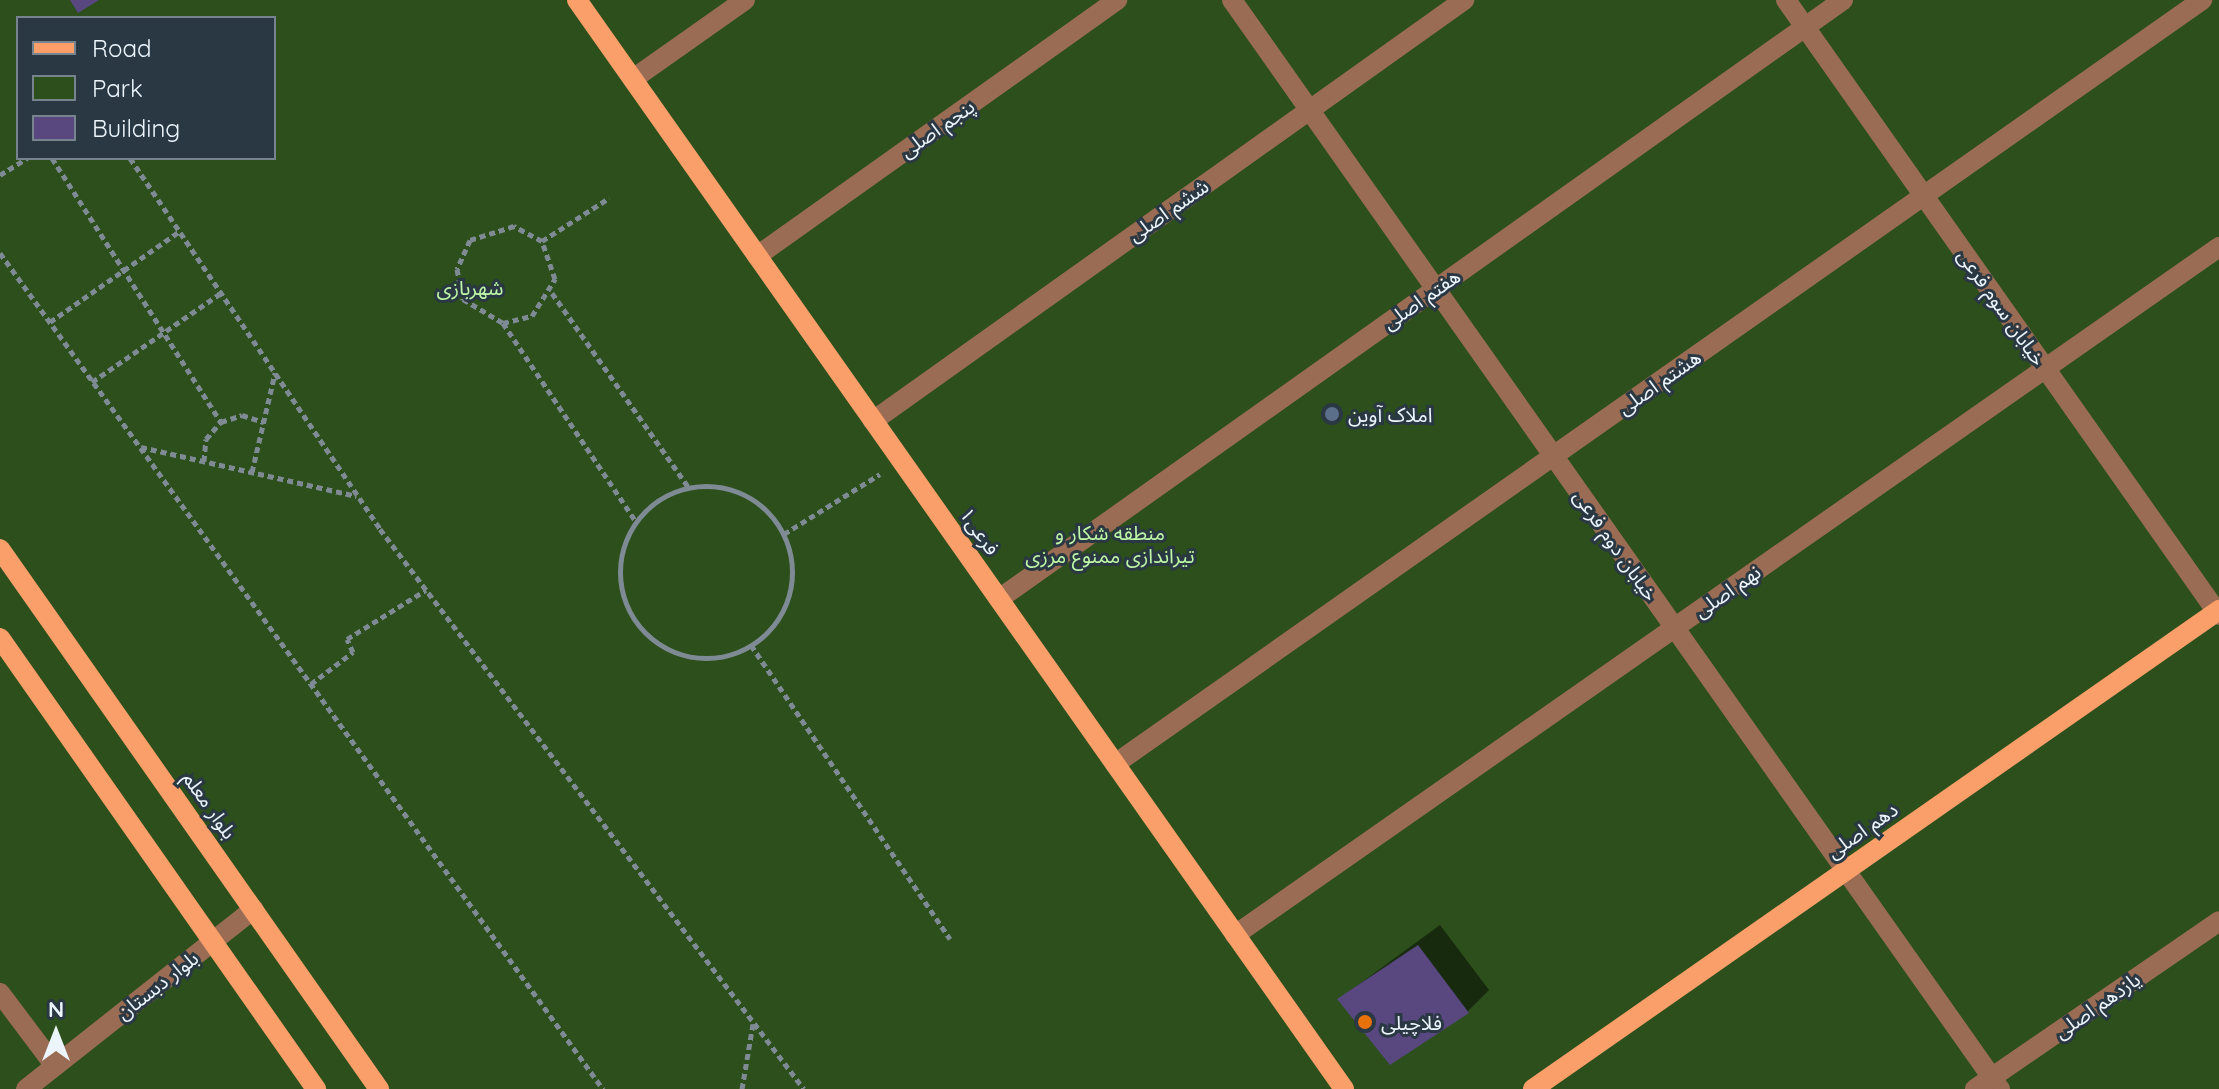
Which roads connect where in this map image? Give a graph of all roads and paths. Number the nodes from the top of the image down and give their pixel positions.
1 (577, 0) edge
2 (745, 0) edge
3 (1117, 0) edge
4 (1232, 0) edge
5 (1464, 0) edge
6 (1786, 0) edge
7 (1843, 0) edge
8 (2202, 0) edge
9 (1805, 27) junction
10 (633, 79) junction
11 (1309, 110) junction
12 (24, 160) edge
13 (53, 160) edge
14 (131, 160) edge
15 (0, 175) edge
16 (1924, 196) junction
17 (609, 198) dead end
18 (180, 231) junction
19 (542, 241) junction
20 (2219, 247) edge
21 (0, 253) edge
22 (757, 256) junction
23 (126, 269) junction
24 (1436, 289) junction
25 (221, 293) junction
26 (552, 293) junction
27 (50, 322) junction
28 (503, 323) junction
29 (165, 331) junction
30 (2045, 368) junction
31 (275, 373) junction
32 (92, 382) junction
33 (873, 421) junction
34 (221, 422) junction
35 (264, 422) junction
36 (140, 447) junction
37 (1553, 456) junction
38 (901, 460) junction
39 (204, 462) junction
40 (252, 472) junction
41 (689, 488) junction
42 (359, 497) junction
43 (636, 522) junction
44 (784, 534) junction
45 (0, 549) edge
46 (426, 590) junction
47 (999, 599) junction
48 (2218, 612) edge
49 (1674, 628) junction
50 (751, 645) junction
51 (2, 646) edge
52 (311, 684) junction
53 (1115, 764) junction
54 (1846, 870) junction
55 (254, 909) junction
56 (2219, 921) edge
57 (1235, 935) junction
58 (950, 939) dead end
59 (213, 941) junction
60 (0, 993) edge
61 (753, 1024) junction
62 (55, 1066) junction
63 (1989, 1085) edge
64 (26, 1089) edge
65 (316, 1089) edge
66 (379, 1089) edge
67 (603, 1089) edge
68 (742, 1089) edge
69 (804, 1089) edge
70 (1344, 1089) edge
71 (1533, 1089) edge

1 - 10 main road, فرعی۱
2 - 10 street
3 - 22 street, پنجم اصلی
4 - 11 street, خیابان دوم فرعی
5 - 11 street, ششم اصلی
6 - 9 street, خیابان سوم فرعی
7 - 9 street, هفتم اصلی
8 - 16 street, هشتم اصلی
9 - 16 street, خیابان سوم فرعی
9 - 24 street, هفتم اصلی
10 - 22 main road, فرعی۱
11 - 24 street, خیابان دوم فرعی
11 - 33 street, ششم اصلی
12 - 15 path
13 - 23 path
14 - 18 path
16 - 30 street, خیابان سوم فرعی
16 - 37 street, هشتم اصلی
17 - 19 path
18 - 23 path
18 - 25 path
19 - 26 path
19 - 28 path
20 - 30 street, نهم اصلی
21 - 27 path
22 - 33 main road, فرعی۱
23 - 27 path
23 - 29 path
24 - 37 street, خیابان دوم فرعی
24 - 47 street, هفتم اصلی
25 - 29 path
25 - 31 path
26 - 28 path
26 - 41 path
27 - 32 path
28 - 43 path
29 - 32 path
29 - 34 path
30 - 48 street, خیابان سوم فرعی
30 - 49 street, نهم اصلی
31 - 35 path
31 - 42 path
32 - 36 path
33 - 38 main road, فرعی۱
34 - 35 path
34 - 39 path
35 - 40 path
36 - 39 path
36 - 52 path
37 - 49 street, خیابان دوم فرعی
37 - 53 street, هشتم اصلی
38 - 44 path
38 - 47 main road, فرعی۱
39 - 40 path
40 - 42 path
41 - 43 path
41 - 44 path
42 - 46 path
43 - 50 path
44 - 50 path
45 - 55 main road, بلوار معلم
46 - 52 path
46 - 61 path
47 - 53 main road, فرعی۱
48 - 54 main road, دهم اصلی
49 - 54 street, خیابان دوم فرعی
49 - 57 street, نهم اصلی
50 - 58 path
51 - 59 main road
52 - 67 path
53 - 57 main road, فرعی۱
54 - 63 street, خیابان دوم فرعی
54 - 71 main road, دهم اصلی
55 - 59 street, بلوار دبستان
55 - 66 main road, بلوار معلم
56 - 63 street, یازدهم اصلی
57 - 70 main road, فرعی۱
59 - 62 street, بلوار دبستان
59 - 65 main road
60 - 62 street
61 - 68 path
61 - 69 path
62 - 64 street, بلوار دبستان

